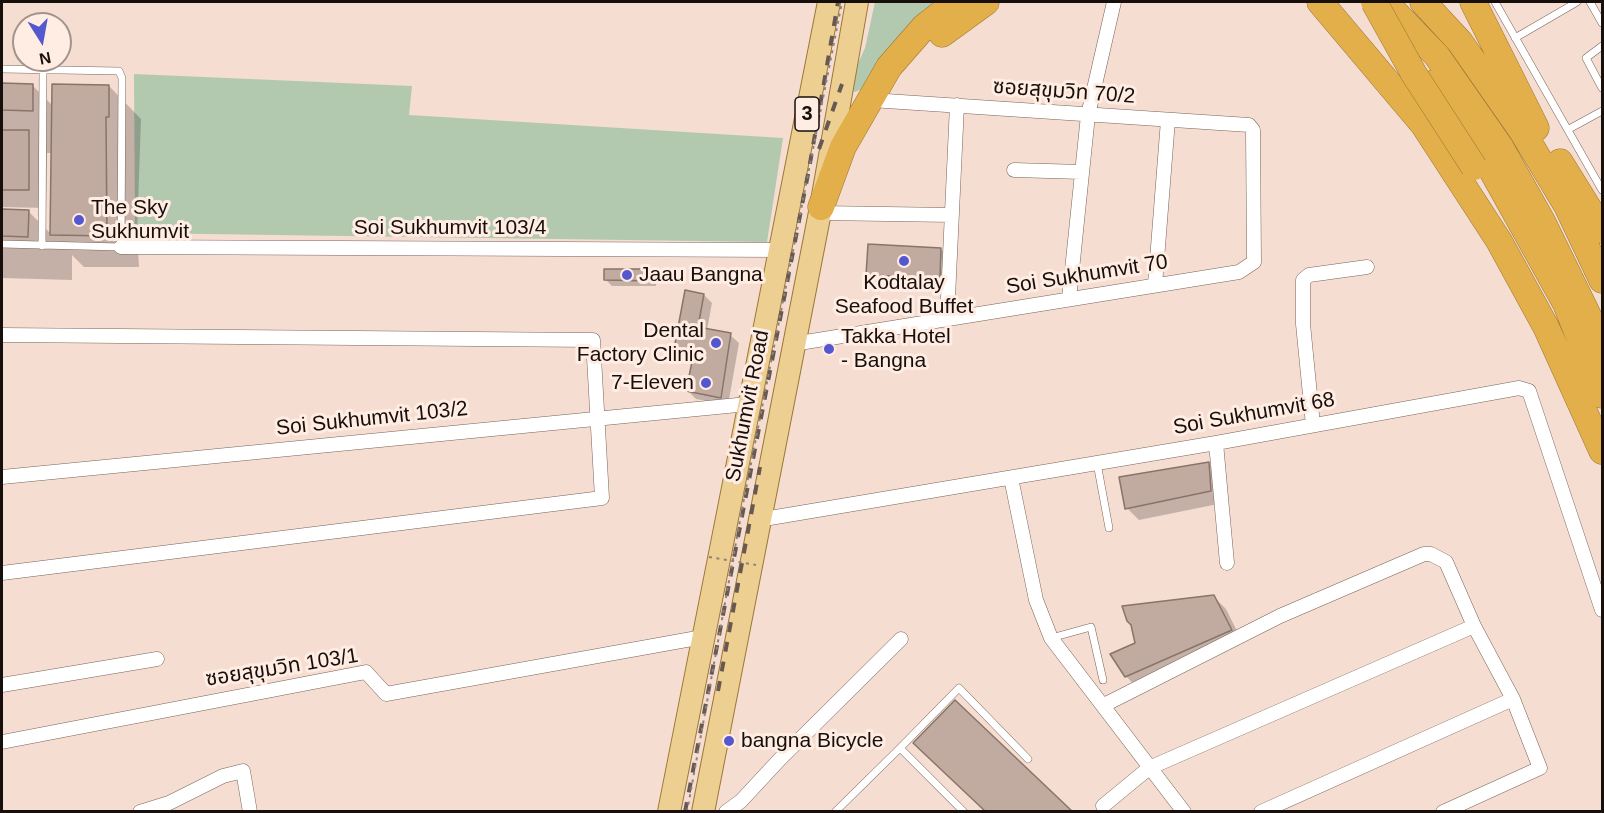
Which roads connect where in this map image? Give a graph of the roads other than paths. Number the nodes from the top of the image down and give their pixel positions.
1 (829, 2) edge
2 (857, 2) edge
3 (956, 2) edge
4 (986, 2) edge
5 (1114, 2) edge
6 (1320, 2) edge
7 (1359, 2) edge
8 (1374, 2) edge
9 (1385, 2) edge
10 (1423, 2) edge
11 (1432, 2) edge
12 (1454, 2) edge
13 (1473, 2) edge
14 (1495, 2) edge
15 (1577, 2) edge
16 (1590, 2) edge
17 (1602, 23) edge
18 (1515, 38) junction
19 (1602, 46) edge
20 (1486, 56) junction
21 (72, 70) edge
22 (43, 72) edge
23 (1602, 88) edge
24 (871, 100) junction
25 (957, 105) junction
26 (1602, 111) edge
27 (1088, 115) junction
28 (1168, 120) junction
29 (1536, 128) junction
30 (1252, 129) joint
31 (1569, 129) junction
32 (1014, 170) dead end
33 (1082, 172) junction
34 (1602, 190) edge
35 (952, 215) junction
36 (819, 216) junction
37 (1602, 230) edge
38 (2, 244) edge
39 (42, 246) junction
40 (121, 247) junction
41 (779, 250) junction
42 (1367, 267) dead end
43 (1602, 280) edge
44 (1155, 285) junction
45 (1069, 299) junction
46 (947, 319) junction
47 (2, 335) edge
48 (794, 344) junction
49 (1602, 344) edge
50 (1601, 391) edge
51 (748, 404) junction
52 (597, 418) junction
53 (1313, 425) junction
54 (1216, 443) junction
55 (1602, 451) edge
56 (1097, 461) junction
57 (2, 477) edge
58 (1011, 478) junction
59 (727, 517) junction
60 (758, 520) junction
61 (1108, 528) dead end
62 (1227, 563) dead end
63 (2, 573) edge
64 (1602, 609) edge
65 (1474, 626) junction
66 (703, 637) junction
67 (1051, 638) junction
68 (901, 639) dead end
69 (158, 658) dead end
70 (1103, 680) dead end
71 (2, 686) edge
72 (1513, 699) junction
73 (1104, 705) junction
74 (2, 742) edge
75 (900, 748) junction
76 (1028, 759) dead end
77 (1149, 768) junction
78 (1290, 805) edge
79 (1103, 806) dead end
80 (170, 807) edge
81 (140, 812) edge
82 (250, 812) edge
83 (669, 812) edge
84 (703, 812) edge
85 (726, 812) edge
86 (835, 812) edge
87 (964, 812) edge
88 (1184, 812) edge
89 (1261, 812) edge
90 (1443, 812) edge

1 - 41 main road, Sukhumvit Road / 3
2 - 36 main road, Sukhumvit Road / 3
3 - 24 highway
4 - 24 highway
5 - 27 street
6 - 55 highway
7 - 50 highway
8 - 50 highway, bridge
9 - 49 highway
10 - 43 highway
11 - 20 highway
12 - 20 highway
13 - 29 highway
14 - 18 lane
15 - 18 lane
16 - 17 lane
18 - 31 lane
19 - 23 lane
20 - 29 highway
21 - 40 lane
22 - 39 lane
24 - 25 street, ซอยสุขุมวิท 70/2
24 - 36 highway
25 - 27 street, ซอยสุขุมวิท 70/2
25 - 35 street
26 - 31 lane
27 - 28 street, ซอยสุขุมวิท 70/2
27 - 33 street
28 - 30 street, ซอยสุขุมวิท 70/2
28 - 44 street
29 - 37 highway
30 - 44 street, Soi Sukhumvit 70
31 - 34 lane
32 - 33 street
33 - 45 street
35 - 36 street
35 - 46 street
36 - 48 main road, Sukhumvit Road
38 - 39 lane
39 - 40 lane
40 - 41 street, Soi Sukhumvit 103/4
41 - 51 main road, Sukhumvit Road
42 - 53 street
44 - 45 street, Soi Sukhumvit 70
45 - 46 street, Soi Sukhumvit 70
46 - 48 street, Soi Sukhumvit 70
47 - 52 street
48 - 60 main road, Sukhumvit Road
51 - 52 street, Soi Sukhumvit 103/2
51 - 59 main road, Sukhumvit Road
52 - 57 street, Soi Sukhumvit 103/2
52 - 63 street
53 - 54 street, Soi Sukhumvit 68
53 - 64 street, Soi Sukhumvit 68
54 - 56 street, Soi Sukhumvit 68
54 - 62 street
56 - 58 street, Soi Sukhumvit 68
56 - 61 lane
58 - 60 street, Soi Sukhumvit 68
58 - 67 street
59 - 60 main road
59 - 66 main road, Sukhumvit Road
60 - 84 main road, Sukhumvit Road
65 - 72 street
65 - 73 street
65 - 77 street
66 - 74 street, ซอยสุขุมวิท 103/1
66 - 83 main road, Sukhumvit Road
67 - 70 lane
67 - 73 street
68 - 85 street
69 - 71 street
72 - 78 street
72 - 90 street
73 - 77 street
75 - 76 lane
75 - 86 lane
75 - 87 lane
77 - 79 street
77 - 88 street
78 - 89 street
80 - 81 street
80 - 82 street

